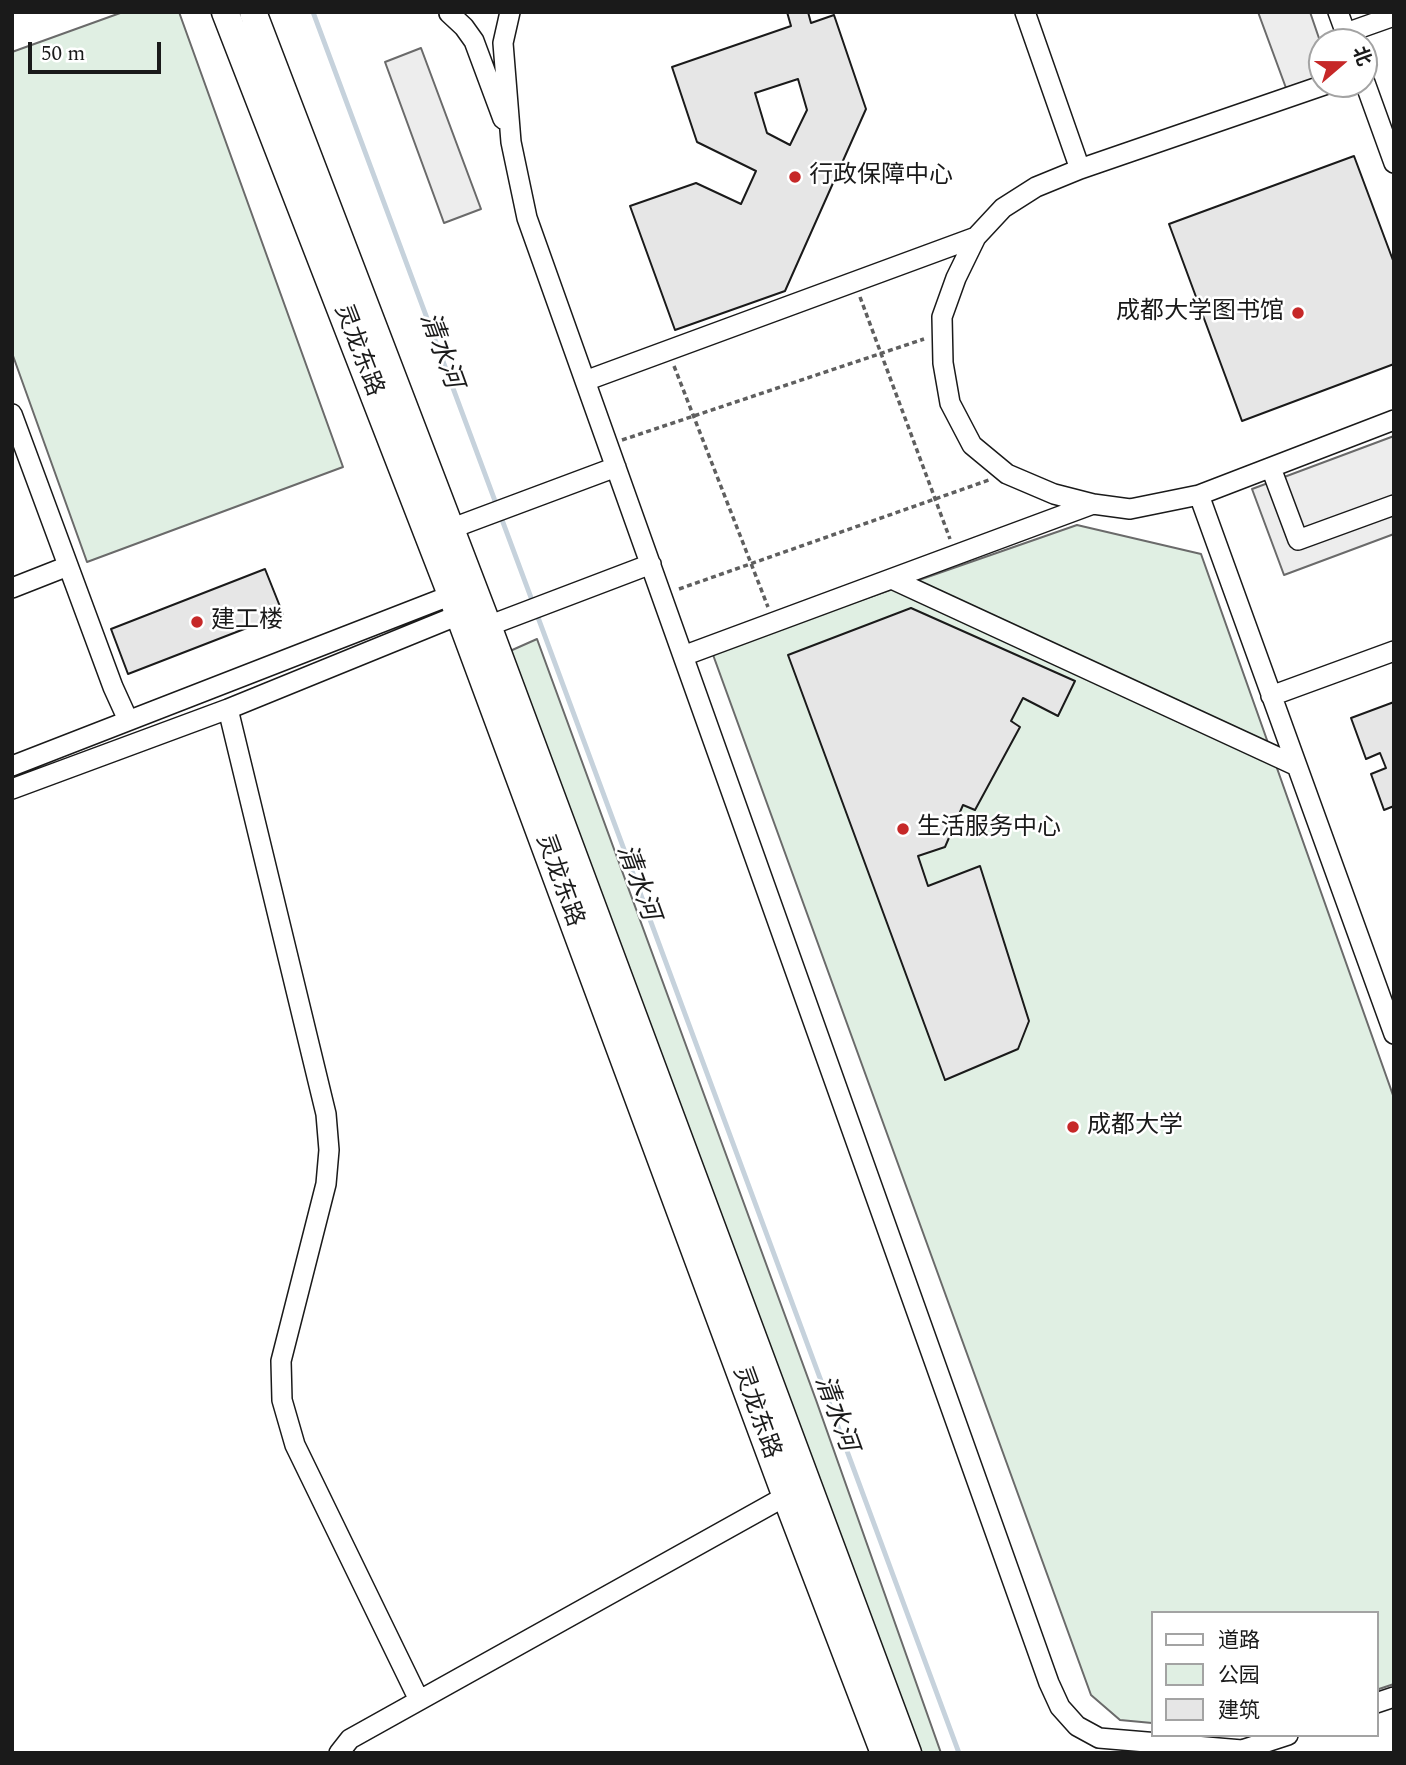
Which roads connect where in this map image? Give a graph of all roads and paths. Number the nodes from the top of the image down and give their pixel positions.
1 (225, 12) edge
2 (253, 12) edge
3 (446, 12) edge
4 (457, 12) edge
5 (510, 12) edge
6 (1025, 12) edge
7 (1394, 16) edge
8 (1368, 28) edge
9 (1308, 91) edge
10 (1375, 98) edge
11 (1387, 120) edge
12 (511, 142) junction
13 (1394, 163) edge
14 (1080, 169) junction
15 (976, 237) junction
16 (854, 282) junction
17 (942, 332) junction
18 (668, 350) junction
19 (585, 381) junction
20 (12, 414) edge
21 (1394, 421) edge
22 (608, 444) junction
23 (616, 467) junction
24 (1272, 468) junction
25 (1007, 474) junction
26 (1199, 495) junction
27 (1093, 504) junction
28 (1394, 506) edge
29 (461, 525) junction
30 (956, 554) junction
31 (651, 564) junction
32 (68, 566) junction
33 (892, 579) junction
34 (12, 588) edge
35 (662, 595) junction
36 (477, 608) junction
37 (774, 622) junction
38 (1394, 651) edge
39 (683, 656) junction
40 (1271, 696) junction
41 (228, 709) junction
42 (128, 719) junction
43 (12, 766) edge
44 (1297, 766) junction
45 (12, 789) edge
46 (1394, 1034) edge
47 (797, 1490) junction
48 (419, 1700) junction
49 (1282, 1737) edge
50 (339, 1753) edge
51 (884, 1753) edge
52 (908, 1753) edge

1 - 36 main road, 灵龙东路
2 - 29 main road, 灵龙东路
3 - 4 street
3 - 12 street
5 - 12 street
6 - 14 street
7 - 8 street
9 - 14 street
10 - 11 street
11 - 13 street
12 - 19 street
14 - 15 street
15 - 16 street
15 - 17 street
16 - 18 street
16 - 30 path
17 - 22 path
17 - 25 street
18 - 19 street
18 - 37 path
19 - 22 street
20 - 32 street
21 - 24 street
22 - 23 street
23 - 29 street
23 - 31 street
24 - 26 street
24 - 28 street
25 - 27 street
25 - 35 path
26 - 27 street
26 - 40 street
27 - 30 street
29 - 36 main road, 灵龙东路
30 - 33 street
31 - 35 street
31 - 36 street
32 - 34 street
32 - 42 street
33 - 37 street
33 - 44 street
35 - 39 street
36 - 41 street
36 - 42 street
36 - 47 main road, 灵龙东路
37 - 39 street
38 - 40 street
39 - 49 street
40 - 44 street
41 - 45 street
41 - 48 street
42 - 43 street
44 - 46 street
47 - 48 street
47 - 51 main road, 灵龙东路
47 - 52 main road, 灵龙东路
48 - 50 street

